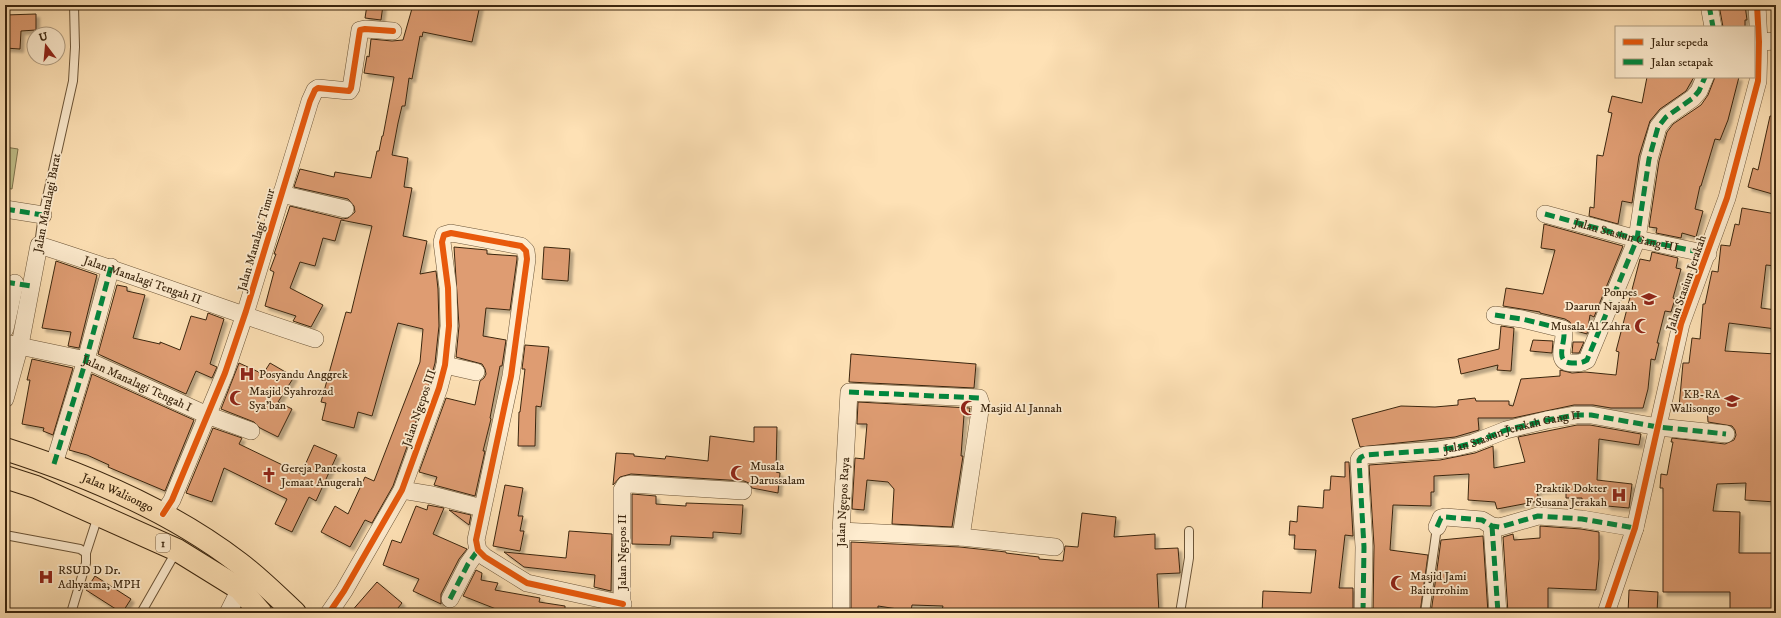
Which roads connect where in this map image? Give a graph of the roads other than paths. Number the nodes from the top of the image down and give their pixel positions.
1 (74, 5) edge
2 (1709, 5) edge
3 (1757, 5) edge
4 (1713, 26) edge
5 (393, 32) dead end
6 (1776, 41) edge
7 (1759, 42) junction
8 (1705, 78) edge
9 (281, 194) junction
10 (345, 209) dead end
11 (5, 210) edge
12 (1545, 214) dead end
13 (43, 215) junction
14 (1637, 239) junction
15 (39, 245) junction
16 (1708, 254) junction
17 (111, 267) junction
18 (17, 284) edge
19 (244, 316) junction
20 (1495, 316) dead end
21 (5, 329) edge
22 (315, 339) dead end
23 (12, 344) edge
24 (86, 360) junction
25 (445, 365) junction
26 (476, 372) dead end
27 (5, 399) edge
28 (208, 415) junction
29 (1658, 427) junction
30 (252, 431) dead end
31 (1726, 434) dead end
32 (5, 449) edge
33 (54, 464) junction
34 (5, 478) edge
35 (402, 490) junction
36 (743, 490) dead end
37 (482, 508) junction
38 (164, 514) junction
39 (98, 515) junction
40 (1492, 526) junction
41 (1437, 527) joint
42 (1635, 528) junction
43 (842, 531) junction
44 (1189, 531) dead end
45 (5, 535) edge
46 (961, 537) junction
47 (1055, 547) dead end
48 (177, 550) junction
49 (478, 550) junction
50 (86, 553) junction
51 (240, 589) junction
52 (450, 599) dead end
53 (622, 609) edge
54 (71, 613) edge
55 (141, 613) edge
56 (228, 613) edge
57 (261, 613) edge
58 (296, 613) edge
59 (329, 613) edge
60 (841, 613) edge
61 (1180, 613) edge
62 (1363, 613) edge
63 (1425, 613) edge
64 (1498, 613) edge
65 (1606, 613) edge

1 - 13 lane, Jalan Manalagi Barat
2 - 4 street
3 - 7 street, Jalan Stasiun Jerakah
5 - 9 street, Jalan Manalagi Timur
6 - 7 street
7 - 16 street, Jalan Stasiun Jerakah
8 - 14 street
9 - 10 street
9 - 19 street, Jalan Manalagi Timur
11 - 13 street
12 - 14 street, Jalan Stasiun Gang III
13 - 15 lane, Jalan Manalagi Barat
14 - 16 street, Jalan Stasiun Gang III
14 - 20 street
15 - 17 street, Jalan Manalagi Tengah II
15 - 18 street, Jalan Manalagi Barat
16 - 29 street, Jalan Stasiun Jerakah
17 - 19 street, Jalan Manalagi Tengah II
17 - 24 street
18 - 21 street
18 - 23 street, Jalan Manalagi Barat
19 - 22 street, Jalan Manalagi Tengah II
19 - 28 street, Jalan Manalagi Timur
23 - 24 street, Jalan Manalagi Tengah I
23 - 27 street, Jalan Manalagi Barat
24 - 28 street, Jalan Manalagi Tengah I
24 - 33 street
25 - 26 street
25 - 35 street, Jalan Ngepos III
25 - 37 street, Jalan Ngepos III
28 - 30 street, Jalan Manalagi Tengah I
28 - 38 street, Jalan Manalagi Timur
29 - 31 street, Jalan Stasiun Jerakah Gang II
29 - 42 street, Jalan Stasiun Jerakah
29 - 62 street, Jalan Stasiun Jerakah Gang II
32 - 33 highway, Jalan Walisongo / 1
33 - 38 highway, Jalan Walisongo / 1
34 - 39 highway, 1
35 - 37 street
35 - 59 street, Jalan Ngepos III
36 - 53 street, Jalan Ngepos II
37 - 49 street
38 - 58 highway, Jalan Walisongo / 1
39 - 48 highway, 1
39 - 50 lane
40 - 41 street
40 - 42 street
40 - 64 street
41 - 63 lane
42 - 65 street, Jalan Stasiun Jerakah
43 - 46 street
43 - 46 street, Jalan Ngepos Raya
43 - 60 street, Jalan Ngepos Raya
44 - 61 lane
45 - 50 lane
46 - 47 street
48 - 51 highway, 1
48 - 55 lane
49 - 52 street
49 - 53 street
50 - 54 lane
51 - 56 street
51 - 57 highway, 1

